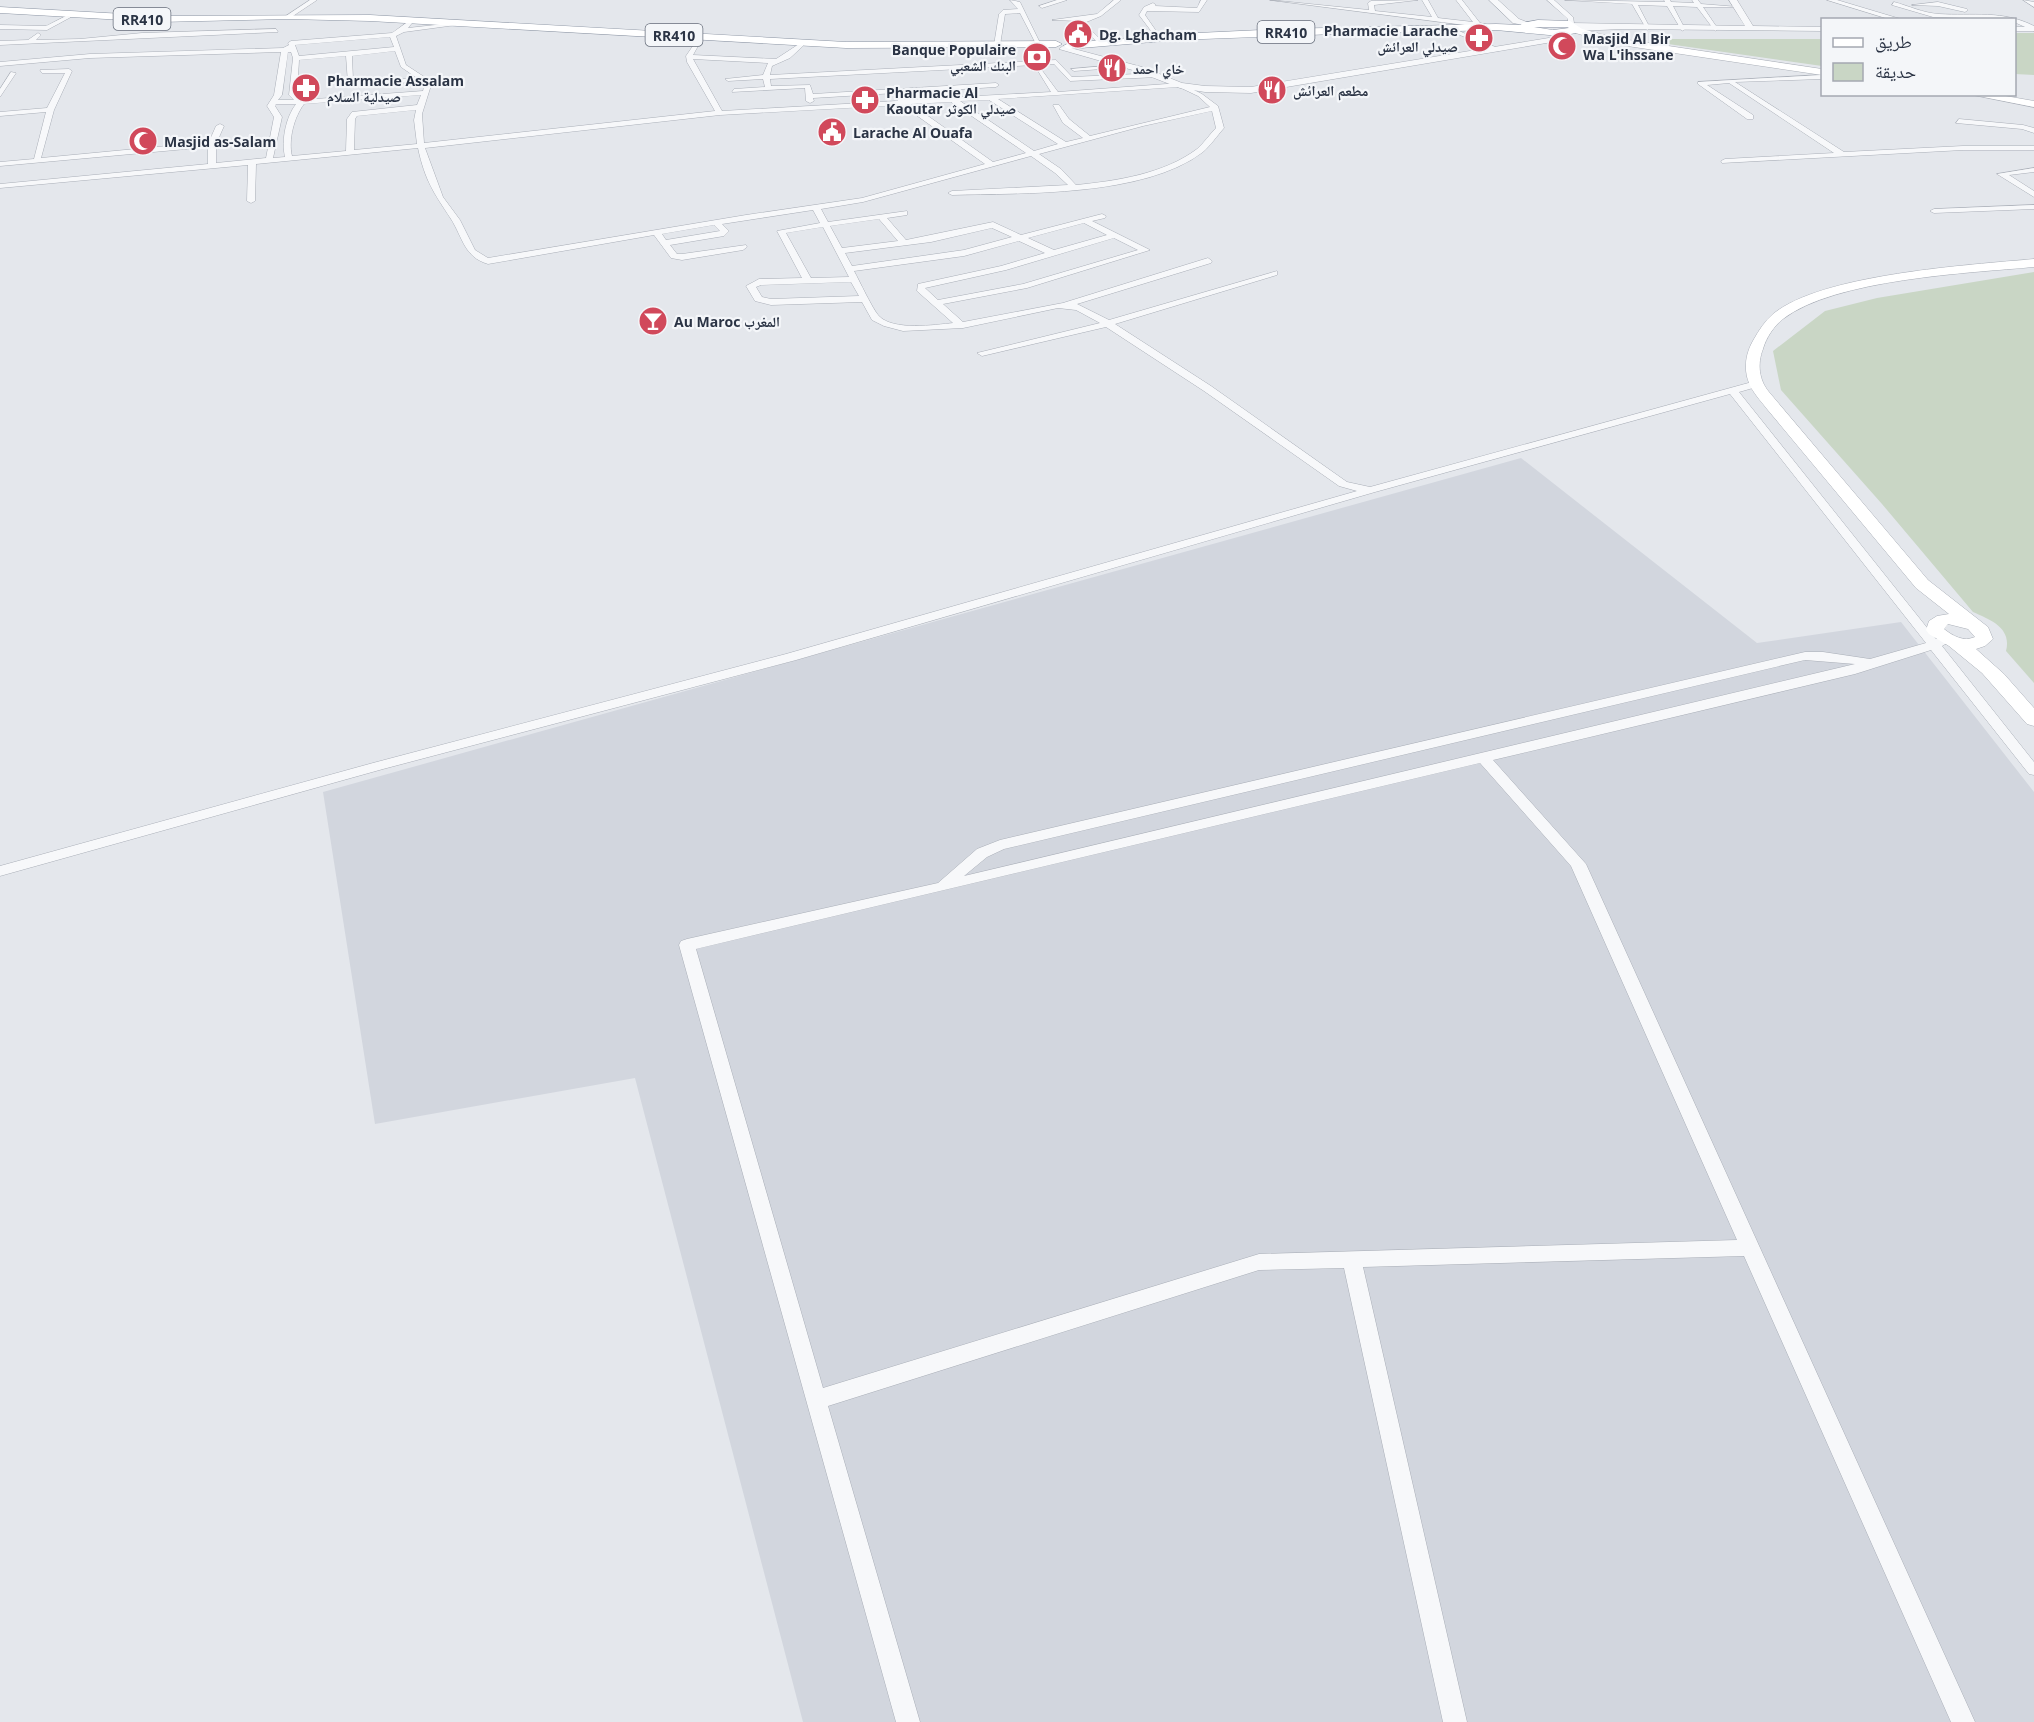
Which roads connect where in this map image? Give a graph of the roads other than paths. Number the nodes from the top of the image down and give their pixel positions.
1 (314, 0) edge
2 (1013, 0) edge
3 (1064, 0) edge
4 (1118, 0) edge
5 (1164, 0) edge
6 (1204, 0) edge
7 (1273, 0) edge
8 (1415, 0) edge
9 (1425, 0) edge
10 (1459, 0) edge
11 (1492, 0) edge
12 (1550, 0) edge
13 (1569, 0) edge
14 (1830, 0) edge
15 (2026, 0) edge
16 (1299, 1) edge
17 (1401, 1) edge
18 (1633, 1) edge
19 (1669, 2) edge
20 (1696, 3) edge
21 (1734, 3) edge
22 (1894, 4) dead end
23 (2034, 5) edge
24 (1042, 6) dead end
25 (1146, 8) junction
26 (0, 11) edge
27 (1022, 11) junction
28 (1372, 11) junction
29 (24, 14) junction
30 (1984, 15) junction
31 (1407, 16) junction
32 (1954, 16) junction
33 (68, 17) junction
34 (1435, 18) junction
35 (1895, 18) edge
36 (2010, 18) edge
37 (1085, 19) junction
38 (1055, 20) dead end
39 (2016, 21) edge
40 (1477, 23) junction
41 (284, 24) junction
42 (0, 26) edge
43 (406, 26) junction
44 (1500, 27) junction
45 (1528, 27) junction
46 (47, 28) junction
47 (1001, 28) junction
48 (1011, 28) dead end
49 (1448, 28) junction
50 (1647, 28) junction
51 (1750, 28) junction
52 (1022, 29) dead end
53 (1032, 29) junction
54 (1570, 29) junction
55 (1682, 29) junction
56 (1715, 29) junction
57 (1821, 29) edge
58 (2016, 29) edge
59 (2034, 29) edge
60 (393, 35) junction
61 (1158, 38) junction
62 (113, 39) junction
63 (699, 39) junction
64 (30, 42) junction
65 (0, 43) edge
66 (1101, 43) junction
67 (1039, 44) junction
68 (801, 45) junction
69 (997, 45) junction
70 (1062, 48) junction
71 (294, 49) junction
72 (397, 49) junction
73 (1499, 50) junction
74 (285, 51) junction
75 (141, 54) junction
76 (350, 54) junction
77 (689, 57) junction
78 (735, 58) junction
79 (775, 61) junction
80 (1056, 62) junction
81 (0, 64) edge
82 (1128, 66) junction
83 (767, 68) junction
84 (1063, 70) junction
85 (34, 71) dead end
86 (888, 71) junction
87 (1041, 71) junction
88 (24, 72) dead end
89 (860, 72) junction
90 (14, 73) junction
91 (1020, 73) dead end
92 (0, 74) edge
93 (1821, 74) edge
94 (1821, 74) edge
95 (990, 75) dead end
96 (1158, 75) junction
97 (1147, 76) junction
98 (766, 77) junction
99 (427, 79) junction
100 (728, 79) dead end
101 (1073, 79) junction
102 (1732, 81) junction
103 (3, 85) edge
104 (996, 85) junction
105 (1180, 85) junction
106 (808, 86) junction
107 (819, 86) dead end
108 (1155, 88) junction
109 (769, 89) junction
110 (734, 91) dead end
111 (897, 92) junction
112 (1081, 92) junction
113 (425, 93) junction
114 (867, 93) junction
115 (1055, 93) junction
116 (0, 95) edge
117 (809, 96) junction
118 (1003, 96) junction
119 (1985, 96) edge
120 (990, 98) junction
121 (1755, 99) junction
122 (953, 100) junction
123 (1726, 100) junction
124 (901, 102) junction
125 (299, 104) junction
126 (2034, 104) edge
127 (273, 105) junction
128 (420, 107) junction
129 (811, 107) junction
130 (1056, 107) dead end
131 (1215, 108) junction
132 (774, 109) junction
133 (51, 110) junction
134 (720, 113) junction
135 (0, 114) edge
136 (1750, 117) dead end
137 (1959, 121) dead end
138 (220, 126) dead end
139 (2034, 131) edge
140 (1088, 138) junction
141 (212, 144) junction
142 (423, 145) junction
143 (1066, 146) junction
144 (2034, 148) edge
145 (350, 153) junction
146 (1032, 155) junction
147 (1843, 155) junction
148 (289, 158) junction
149 (37, 160) junction
150 (269, 160) junction
151 (1725, 161) dead end
152 (252, 162) junction
153 (0, 164) edge
154 (212, 166) junction
155 (993, 166) junction
156 (2034, 170) edge
157 (0, 186) edge
158 (1074, 187) junction
159 (952, 193) dead end
160 (2034, 195) edge
161 (251, 201) dead end
162 (816, 207) junction
163 (2034, 207) edge
164 (1934, 211) dead end
165 (904, 213) dead end
166 (881, 216) junction
167 (1102, 216) dead end
168 (1085, 220) junction
169 (716, 222) junction
170 (827, 224) junction
171 (656, 232) junction
172 (1116, 235) junction
173 (1022, 238) junction
174 (664, 243) junction
175 (904, 243) junction
176 (743, 247) dead end
177 (841, 251) junction
178 (1052, 253) junction
179 (1208, 261) dead end
180 (2034, 263) edge
181 (850, 269) junction
182 (1275, 273) dead end
183 (855, 279) junction
184 (808, 281) junction
185 (866, 299) junction
186 (935, 303) junction
187 (1065, 305) junction
188 (960, 324) junction
189 (1106, 324) junction
190 (982, 353) dead end
191 (1756, 384) junction
192 (1733, 391) junction
193 (1371, 490) junction
194 (1922, 584) junction
195 (1938, 621) junction
196 (1971, 624) junction
197 (1984, 639) junction
198 (1946, 642) junction
199 (1868, 662) junction
200 (2003, 681) junction
201 (2034, 720) edge
202 (1483, 758) junction
203 (2034, 771) edge
204 (0, 870) edge
205 (942, 887) junction
206 (1750, 1248) junction
207 (1352, 1259) junction
208 (816, 1400) junction
209 (908, 1722) edge
210 (1455, 1722) edge
211 (1963, 1722) edge

1 - 41 street
2 - 27 street
3 - 24 street
4 - 37 street
5 - 25 street
6 - 25 street
7 - 16 street
8 - 17 street
9 - 34 street
10 - 40 street
11 - 45 street
12 - 54 street
13 - 18 street
14 - 35 street
15 - 23 street
16 - 28 street
17 - 28 street
17 - 31 street
18 - 19 street
18 - 50 street
19 - 20 street
19 - 55 street
20 - 21 street
20 - 56 street
21 - 51 street
22 - 32 street
25 - 61 street
26 - 29 highway, RR410
26 - 41 highway, RR410
27 - 47 street
27 - 53 street
28 - 31 street
29 - 33 highway, RR410
29 - 42 street
30 - 32 street
30 - 32 street
30 - 36 street
31 - 34 street
33 - 41 highway, RR410
33 - 46 street
34 - 40 street
37 - 38 street
37 - 66 street
39 - 59 street
40 - 44 street
41 - 43 highway, RR410
41 - 62 street
41 - 69 highway, RR410
41 - 71 street
42 - 46 street
43 - 60 street
43 - 63 highway, RR410
44 - 45 highway, RR410
44 - 49 highway, RR410
45 - 54 highway, RR410
46 - 64 street
47 - 48 street
47 - 69 street
49 - 61 highway, RR410
49 - 73 street
50 - 54 street
50 - 55 street
51 - 56 street
51 - 57 street
52 - 53 street
53 - 67 street
54 - 73 street
54 - 93 main road, RR410
55 - 56 street
58 - 59 street
60 - 71 street
60 - 72 street
61 - 66 highway, RR410
62 - 64 street
62 - 75 street
63 - 68 highway, RR410
63 - 77 street
64 - 65 street
66 - 70 highway, RR410
67 - 69 highway, RR410
67 - 70 highway, RR410
68 - 70 highway, RR410
68 - 79 street
70 - 80 street
70 - 82 street
71 - 74 street
71 - 76 street
71 - 125 street
72 - 76 street
72 - 99 street
73 - 105 street
74 - 75 street
74 - 127 street
75 - 81 street
76 - 99 street
77 - 78 street
77 - 134 street
78 - 79 street
78 - 83 street
79 - 83 street
80 - 84 street
80 - 86 street
82 - 84 street
82 - 96 street
83 - 98 street
84 - 87 street
84 - 101 street
85 - 133 street
86 - 89 street
86 - 111 street
87 - 91 street
87 - 115 street
88 - 90 street
89 - 98 street
89 - 114 street
90 - 92 street
90 - 103 street
94 - 102 street
95 - 104 street
96 - 97 street
96 - 105 street
97 - 101 street
97 - 108 street
98 - 100 street
98 - 109 street
99 - 113 street
101 - 112 street
102 - 121 street
102 - 123 street
103 - 116 street
104 - 111 street
104 - 118 street
105 - 108 street
105 - 131 street
106 - 107 street
106 - 109 street
106 - 117 street
108 - 112 street
109 - 110 street
109 - 132 street
111 - 114 street
111 - 124 street
112 - 115 street
113 - 125 street
113 - 128 street
114 - 117 street
115 - 118 street
117 - 129 street
118 - 120 street
119 - 126 main road
120 - 122 street
120 - 143 street
121 - 123 street
121 - 147 street
122 - 124 street
122 - 146 street
123 - 136 street
124 - 129 street
124 - 155 street
125 - 127 street
125 - 148 street
127 - 150 street
128 - 142 street
128 - 145 street
129 - 132 street
130 - 140 street
131 - 140 street
131 - 158 street
132 - 134 street
133 - 135 street
133 - 149 street
134 - 142 street
137 - 139 street
138 - 141 street
140 - 143 street
141 - 149 street
141 - 154 street
142 - 145 street
142 - 171 street
143 - 146 street
144 - 147 street
145 - 148 street
146 - 155 street
146 - 158 street
147 - 151 street
148 - 150 street
149 - 153 street
150 - 152 street
152 - 154 street
152 - 161 street
154 - 157 street
155 - 162 street
156 - 160 street
158 - 159 street
162 - 169 street
162 - 170 street
163 - 164 street
165 - 166 street
166 - 170 street
166 - 175 street
167 - 168 street
168 - 172 street
168 - 173 street
169 - 171 street
169 - 174 street
170 - 177 street
170 - 184 street
171 - 174 street
172 - 178 street
172 - 186 street
173 - 175 street
173 - 178 street
173 - 181 street
174 - 176 street
175 - 177 street
177 - 181 street
178 - 186 street
179 - 187 street
180 - 191 main road
181 - 183 street
182 - 189 street
183 - 184 street
183 - 185 street
184 - 185 street
185 - 188 street
186 - 188 street
187 - 188 street
187 - 189 street
189 - 190 street
189 - 193 street
191 - 192 street
191 - 194 main road
192 - 193 street
192 - 198 street
193 - 204 street
194 - 195 main road
194 - 196 main road
195 - 196 main road
195 - 198 main road
196 - 197 main road
197 - 198 main road
197 - 200 main road
198 - 199 street
198 - 200 main road
198 - 203 street
199 - 202 street
199 - 205 street
200 - 201 main road
202 - 205 street
202 - 206 street
205 - 208 street
206 - 207 street
206 - 211 street
207 - 208 street
207 - 210 street
208 - 209 street

